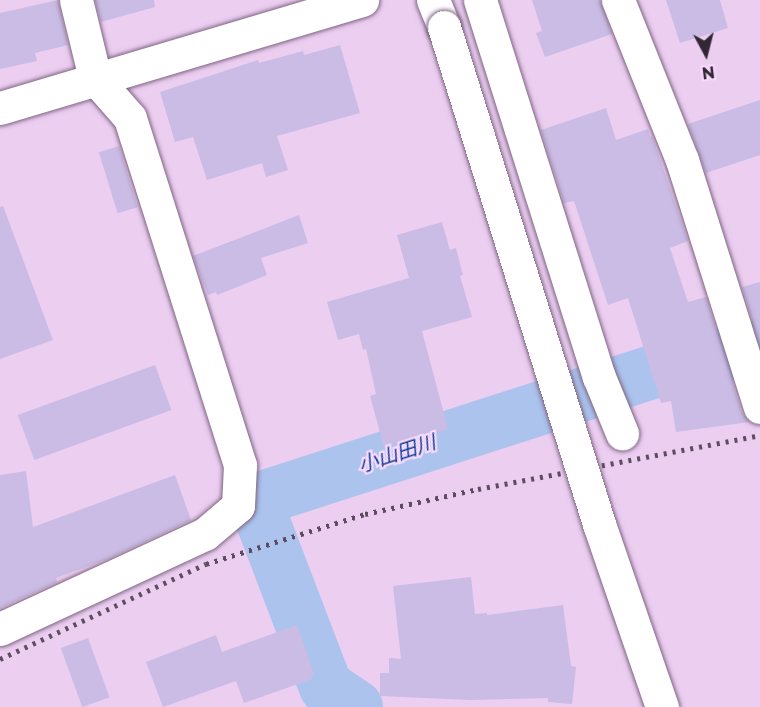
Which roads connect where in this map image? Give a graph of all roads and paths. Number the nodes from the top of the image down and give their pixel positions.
1 (76, 0) edge
2 (362, 0) edge
3 (480, 0) edge
4 (618, 0) edge
5 (439, 14) edge
6 (95, 78) junction
7 (0, 108) edge
8 (760, 407) edge
9 (616, 420) dead end
10 (0, 629) edge
11 (662, 707) edge

1 - 6 street
2 - 6 street
3 - 9 street
4 - 8 street
5 - 11 street, bridge
6 - 7 street
6 - 10 street

